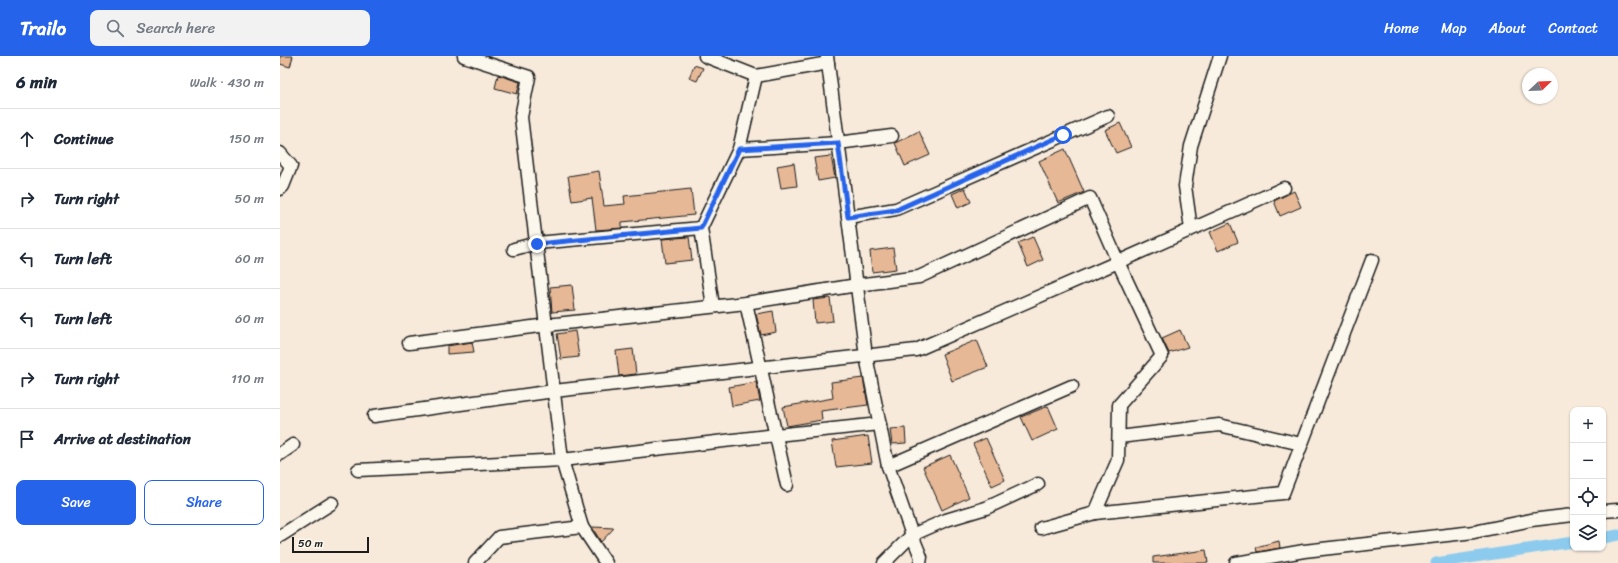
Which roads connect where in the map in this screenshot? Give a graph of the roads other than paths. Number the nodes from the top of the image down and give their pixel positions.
1 (464, 56) edge
2 (705, 56) edge
3 (1220, 56) edge
4 (828, 60) edge
5 (756, 76) junction
6 (1108, 116) dead end
7 (892, 136) dead end
8 (838, 143) junction
9 (739, 149) junction
10 (280, 153) edge
11 (1284, 188) dead end
12 (280, 189) edge
13 (848, 217) junction
14 (701, 228) junction
15 (1191, 229) junction
16 (537, 244) junction
17 (514, 249) dead end
18 (1372, 260) dead end
19 (1118, 262) junction
20 (857, 285) junction
21 (746, 303) junction
22 (713, 306) junction
23 (547, 325) junction
24 (409, 343) dead end
25 (866, 356) junction
26 (761, 368) junction
27 (1072, 386) dead end
28 (554, 392) junction
29 (374, 416) dead end
30 (880, 424) junction
31 (776, 435) junction
32 (1119, 437) junction
33 (1302, 444) junction
34 (293, 445) dead end
35 (280, 454) edge
36 (562, 460) junction
37 (888, 466) junction
38 (358, 470) dead end
39 (1038, 484) dead end
40 (787, 485) dead end
41 (332, 503) dead end
42 (1618, 510) edge
43 (1606, 511) edge
44 (1095, 512) junction
45 (1570, 515) edge
46 (582, 527) junction
47 (1042, 528) dead end
48 (912, 535) junction
49 (280, 536) edge
50 (475, 563) edge
51 (606, 563) edge
52 (884, 563) edge
53 (920, 563) edge
54 (1236, 563) edge

1 - 16 street
2 - 5 street
3 - 15 street
4 - 5 street
4 - 8 street
5 - 9 street
6 - 13 street
7 - 8 street
8 - 9 street
8 - 13 street
9 - 14 street
10 - 12 street
11 - 15 street
13 - 20 street
14 - 16 street
14 - 22 street
15 - 19 street
16 - 17 street
16 - 23 street
18 - 33 street
19 - 20 street
19 - 25 street
19 - 32 street
20 - 21 street
20 - 25 street
21 - 22 street
21 - 26 street
22 - 23 street
23 - 24 street
23 - 28 street
25 - 26 street
25 - 30 street
26 - 28 street
26 - 31 street
27 - 37 street
28 - 29 street
28 - 36 street
30 - 31 street
30 - 37 street
31 - 36 street
31 - 40 street
32 - 33 street
32 - 44 street
33 - 44 street
34 - 35 street
36 - 38 street
36 - 46 street
37 - 48 street
39 - 48 street
41 - 49 street
42 - 43 street
44 - 47 street
45 - 54 street
46 - 50 street
46 - 51 street
48 - 52 street
48 - 53 street

